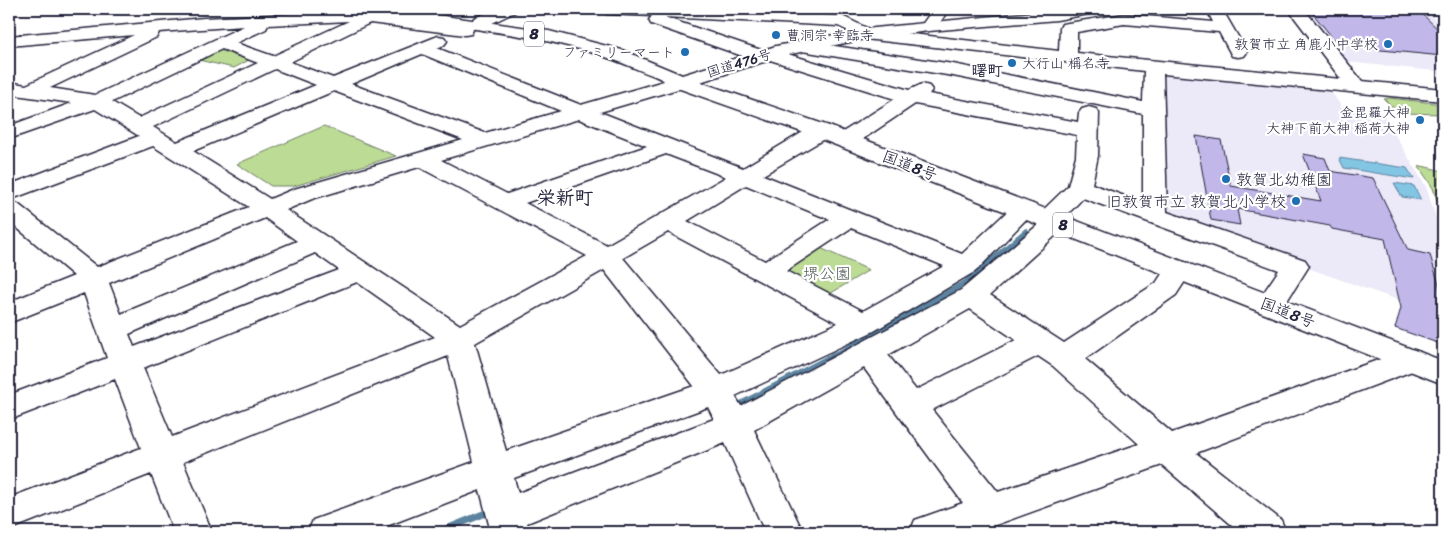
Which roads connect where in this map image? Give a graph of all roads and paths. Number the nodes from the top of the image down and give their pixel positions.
1 (509, 9) edge
2 (607, 9) edge
3 (627, 9) edge
4 (941, 9) edge
5 (1094, 9) edge
6 (1214, 9) edge
7 (1296, 9) edge
8 (372, 12) edge
9 (1138, 14) edge
10 (273, 19) junction
11 (76, 22) dead end
12 (474, 25) junction
13 (167, 26) junction
14 (929, 26) junction
15 (1225, 28) junction
16 (47, 33) junction
17 (865, 34) junction
18 (9, 41) edge
19 (221, 43) junction
20 (802, 46) junction
21 (422, 48) junction
22 (992, 49) junction
23 (1238, 52) dead end
24 (764, 55) junction
25 (9, 58) edge
26 (1068, 58) junction
27 (273, 62) junction
28 (1153, 67) junction
29 (953, 70) junction
30 (681, 82) junction
31 (334, 84) junction
32 (1356, 86) junction
33 (9, 88) edge
34 (220, 88) junction
35 (30, 90) junction
36 (1443, 95) edge
37 (912, 97) junction
38 (1090, 99) junction
39 (97, 101) junction
40 (1153, 110) junction
41 (270, 111) junction
42 (578, 112) junction
43 (1087, 130) junction
44 (821, 131) junction
45 (9, 133) edge
46 (156, 138) junction
47 (484, 140) junction
48 (846, 140) junction
49 (667, 146) junction
50 (422, 159) junction
51 (746, 176) junction
52 (1079, 188) junction
53 (9, 192) edge
54 (506, 202) junction
55 (268, 208) junction
56 (9, 209) edge
57 (1155, 216) junction
58 (850, 217) junction
59 (1043, 217) junction
60 (668, 222) junction
61 (317, 242) junction
62 (607, 256) junction
63 (1179, 270) junction
64 (361, 271) junction
65 (766, 272) junction
66 (93, 278) junction
67 (969, 281) junction
68 (1270, 305) junction
69 (9, 313) edge
70 (113, 329) junction
71 (865, 338) junction
72 (459, 339) junction
73 (1051, 350) junction
74 (1410, 360) junction
75 (124, 364) junction
76 (1443, 373) edge
77 (716, 391) junction
78 (910, 407) junction
79 (9, 408) edge
80 (734, 425) junction
81 (1167, 450) junction
82 (163, 455) junction
83 (494, 470) junction
84 (991, 511) junction
85 (9, 514) edge
86 (508, 523) edge
87 (192, 532) edge
88 (327, 532) edge
89 (784, 532) edge
90 (929, 532) edge
91 (1267, 532) edge

1 - 12 main road
2 - 3 main road
3 - 17 main road
3 - 24 main road
4 - 14 main road
5 - 14 main road, 国道476号
6 - 15 main road
7 - 32 main road
8 - 10 main road
8 - 12 main road
8 - 27 main road
8 - 30 main road, 国道8号 / 8
9 - 15 main road
9 - 26 main road
10 - 13 main road
10 - 19 main road
11 - 16 main road
12 - 21 main road
12 - 30 main road
13 - 16 main road
13 - 35 main road
14 - 17 main road, 国道476号
15 - 23 main road
16 - 18 main road
16 - 25 main road
17 - 20 main road, 国道476号
17 - 22 main road
19 - 27 main road
19 - 39 main road
20 - 24 main road, 国道476号
20 - 29 main road
21 - 31 main road
21 - 42 main road
22 - 26 main road
22 - 29 main road
24 - 30 main road, 国道476号
24 - 37 main road
26 - 28 main road
27 - 31 main road
27 - 34 main road
28 - 32 main road
28 - 40 main road
29 - 37 main road
29 - 38 main road
30 - 42 main road, 国道476号
30 - 44 main road, 国道8号 / 8
31 - 41 main road
31 - 47 main road
32 - 36 main road
33 - 35 main road
34 - 41 main road
34 - 46 main road
35 - 39 main road
37 - 43 main road
37 - 48 main road
38 - 40 main road
38 - 43 main road
39 - 45 main road
39 - 46 main road
40 - 57 main road
41 - 46 main road
42 - 47 main road, 国道476号
42 - 49 main road
43 - 52 main road
44 - 48 main road, 国道8号 / 8
44 - 51 main road
46 - 53 main road
46 - 55 main road
47 - 50 main road, 国道476号
48 - 59 main road, 国道8号 / 8
49 - 51 main road
49 - 54 main road
50 - 54 main road
50 - 55 main road, 国道476号
51 - 58 main road
51 - 60 main road
52 - 57 main road
52 - 59 main road
54 - 62 main road
55 - 61 main road
55 - 66 main road, 国道476号
56 - 66 main road
57 - 68 main road
58 - 65 main road
58 - 67 main road
59 - 63 main road, 国道8号 / 8
59 - 67 main road
60 - 62 main road
60 - 65 main road
61 - 64 main road
61 - 70 main road
62 - 72 main road
62 - 77 main road
63 - 68 main road, 国道8号 / 8
63 - 73 main road
64 - 72 main road
64 - 75 main road
65 - 71 main road
66 - 69 main road, 国道476号
66 - 70 main road
67 - 71 main road
67 - 73 main road
68 - 74 main road, 国道8号 / 8
70 - 75 main road
71 - 77 main road
71 - 78 main road
71 - 80 main road
72 - 82 main road
72 - 83 main road
73 - 78 main road
73 - 81 main road
74 - 76 main road, 国道8号 / 8
74 - 81 main road
75 - 79 main road
75 - 82 main road
77 - 80 main road
77 - 83 main road
78 - 84 main road
80 - 86 main road
80 - 89 main road
81 - 84 main road
81 - 91 main road
82 - 85 main road
82 - 87 main road
83 - 86 main road
83 - 88 main road
84 - 90 main road

